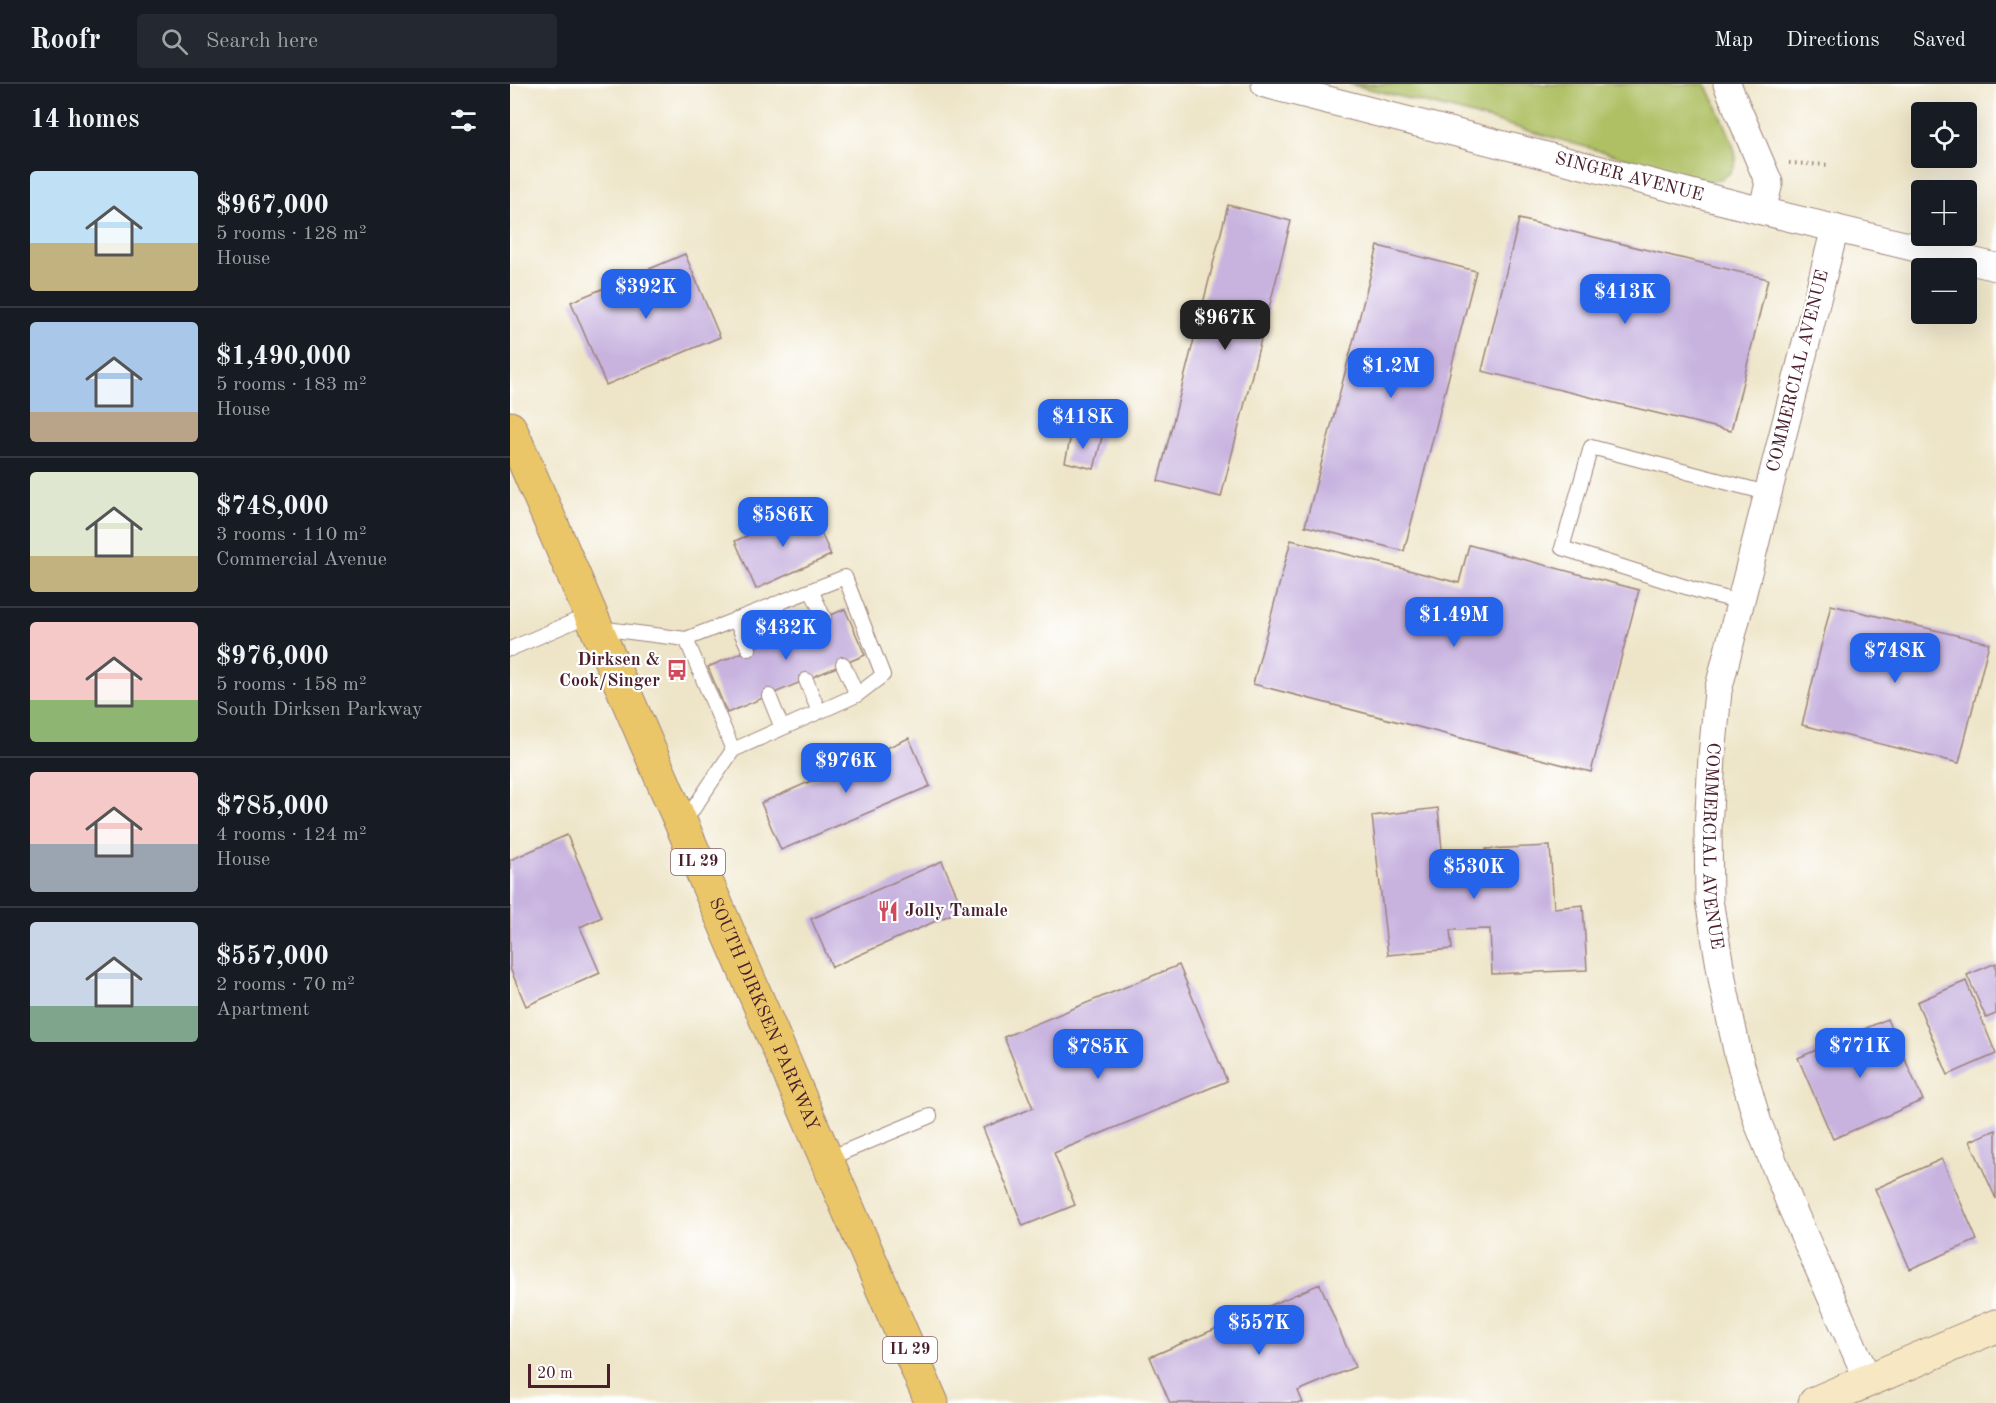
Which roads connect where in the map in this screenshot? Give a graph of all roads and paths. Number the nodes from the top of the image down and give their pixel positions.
1 (1265, 84) edge
2 (1727, 84) edge
3 (1783, 162) dead end
4 (1830, 165) dead end
5 (1762, 211) junction
6 (1835, 228) junction
7 (1996, 267) edge
8 (510, 428) edge
9 (1767, 493) junction
10 (811, 590) junction
11 (1741, 602) junction
12 (774, 604) junction
13 (824, 618) dead end
14 (735, 619) junction
15 (593, 621) junction
16 (786, 633) dead end
17 (686, 639) junction
18 (510, 648) edge
19 (749, 649) dead end
20 (843, 664) dead end
21 (806, 680) dead end
22 (857, 695) junction
23 (769, 696) dead end
24 (819, 712) junction
25 (782, 728) junction
26 (733, 750) junction
27 (682, 826) junction
28 (930, 1116) dead end
29 (827, 1159) junction
30 (1996, 1326) edge
31 (1868, 1380) junction
32 (932, 1403) edge
33 (1815, 1403) edge

1 - 5 street, SINGER AVENUE
2 - 5 street
3 - 4 path
5 - 6 street, SINGER AVENUE
6 - 7 street, SINGER AVENUE
6 - 9 street, COMMERCIAL AVENUE
8 - 15 main road, SOUTH DIRKSEN PARKWAY / IL 29
9 - 11 street, COMMERCIAL AVENUE
9 - 11 lane
10 - 12 lane
10 - 13 lane
10 - 22 lane
11 - 31 street, COMMERCIAL AVENUE
12 - 14 lane
12 - 16 lane
14 - 17 lane
14 - 19 lane
15 - 17 lane
15 - 18 lane
15 - 27 main road, SOUTH DIRKSEN PARKWAY / IL 29
17 - 26 lane
20 - 22 lane
21 - 24 lane
22 - 24 lane
23 - 25 lane
24 - 25 lane
25 - 26 lane
26 - 27 lane
27 - 29 main road, SOUTH DIRKSEN PARKWAY / IL 29
28 - 29 lane
29 - 32 main road, SOUTH DIRKSEN PARKWAY / IL 29
30 - 31 street
31 - 33 street

